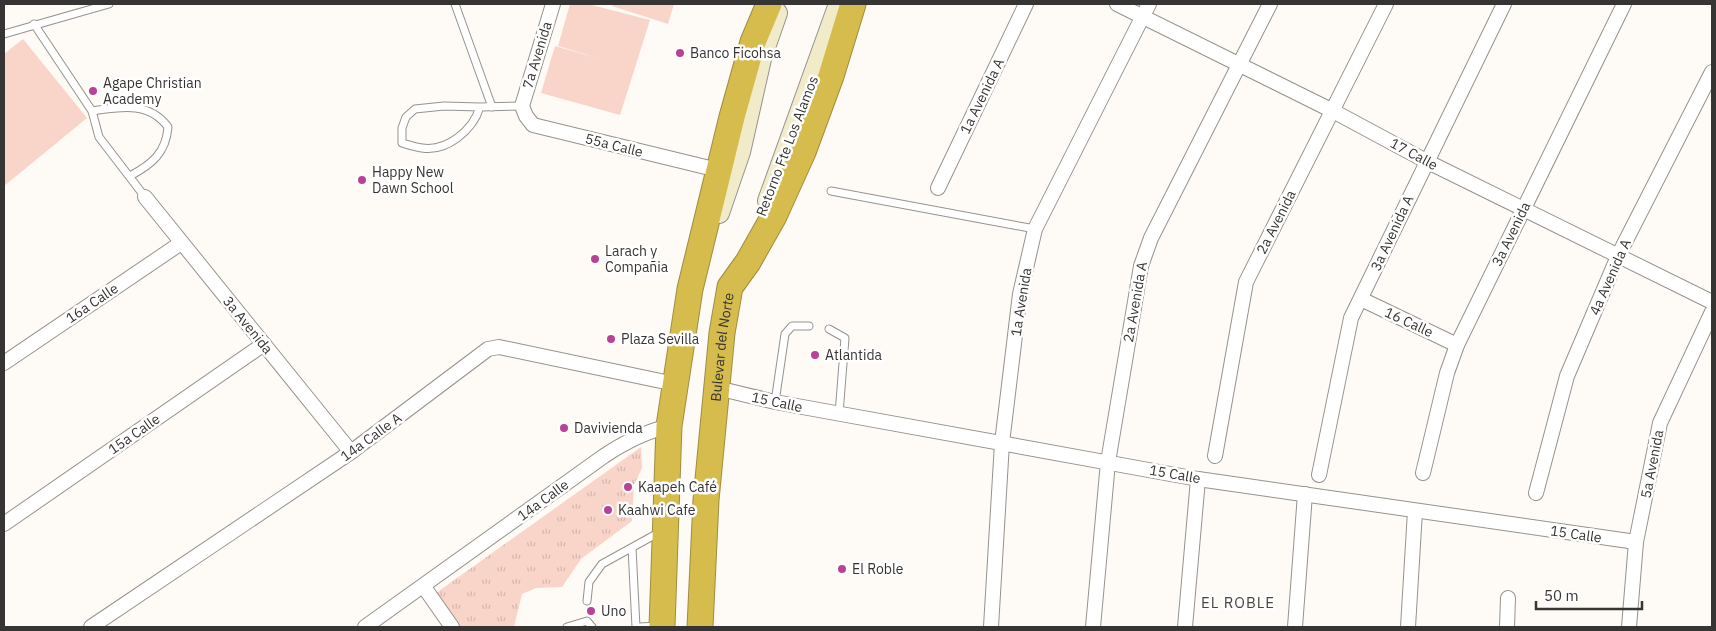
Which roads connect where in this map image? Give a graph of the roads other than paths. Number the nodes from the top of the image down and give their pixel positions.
1 (109, 4) edge
2 (455, 4) edge
3 (553, 4) edge
4 (769, 4) edge
5 (781, 4) edge
6 (839, 4) edge
7 (854, 4) edge
8 (1026, 4) edge
9 (1117, 4) edge
10 (1149, 4) edge
11 (1270, 4) edge
12 (1386, 4) edge
13 (1504, 4) edge
14 (1624, 4) edge
15 (1142, 18) junction
16 (34, 24) junction
17 (4, 34) edge
18 (1240, 64) junction
19 (1712, 72) edge
20 (522, 106) junction
21 (480, 107) junction
22 (492, 107) junction
23 (92, 111) junction
24 (1333, 111) junction
25 (1426, 161) junction
26 (718, 170) junction
27 (130, 176) junction
28 (938, 188) dead end
29 (831, 191) dead end
30 (145, 197) joint
31 (1524, 209) junction
32 (1035, 229) junction
33 (181, 243) junction
34 (1619, 254) junction
35 (730, 287) junction
36 (690, 289) junction
37 (1361, 299) junction
38 (1712, 302) edge
39 (1712, 312) edge
40 (809, 326) dead end
41 (829, 329) dead end
42 (264, 344) junction
43 (1457, 345) junction
44 (4, 363) edge
45 (675, 384) junction
46 (717, 388) junction
47 (775, 402) junction
48 (839, 414) junction
49 (669, 426) junction
50 (1002, 443) junction
51 (351, 452) junction
52 (1215, 456) dead end
53 (1108, 462) junction
54 (1422, 473) dead end
55 (1319, 475) dead end
56 (1198, 479) junction
57 (1536, 493) dead end
58 (1305, 494) junction
59 (1415, 511) junction
60 (4, 524) edge
61 (665, 529) junction
62 (1636, 542) junction
63 (632, 548) junction
64 (424, 587) junction
65 (1508, 598) dead end
66 (586, 601) dead end
67 (589, 624) edge
68 (91, 627) edge
69 (365, 627) edge
70 (452, 627) edge
71 (567, 627) edge
72 (652, 627) edge
73 (700, 627) edge
74 (991, 627) edge
75 (1093, 627) edge
76 (1185, 627) edge
77 (1295, 627) edge
78 (1408, 627) edge
79 (1507, 627) edge
80 (1629, 627) edge

1 - 16 lane
2 - 22 lane
3 - 20 street, 7a Avenida
4 - 26 highway
5 - 36 main road
6 - 35 main road, Retorno Fte Los Alamos
7 - 35 highway, Bulevar del Norte
8 - 28 street, 1a Avenida A
9 - 15 street, 17 Calle
10 - 15 street, 1a Avenida
11 - 18 street, 2a Avenida A
12 - 24 street, 2a Avenida
13 - 25 street, 3a Avenida A
14 - 31 street, 3a Avenida
15 - 18 street, 17 Calle
15 - 32 street, 1a Avenida
16 - 17 lane
16 - 23 lane
18 - 24 street, 17 Calle
18 - 53 street, 2a Avenida A
19 - 34 street, 4a Avenida A
20 - 22 lane
20 - 26 street, 55a Calle
21 - 21 lane
21 - 22 lane
23 - 27 lane
23 - 27 lane
24 - 25 street, 17 Calle
24 - 52 street, 2a Avenida
25 - 31 street, 17 Calle
25 - 37 street, 3a Avenida A
26 - 36 highway
27 - 30 lane
29 - 32 lane
30 - 33 street, 3a Avenida
31 - 34 street, 17 Calle
31 - 43 street, 3a Avenida
32 - 50 street, 1a Avenida
33 - 42 street, 3a Avenida
33 - 44 street, 16a Calle
34 - 38 street, 17 Calle
34 - 57 street, 4a Avenida A
35 - 46 highway, Bulevar del Norte
36 - 45 highway
37 - 43 street, 16 Calle
37 - 55 street, 3a Avenida A
39 - 62 street, 5a Avenida
40 - 47 lane
41 - 48 lane
42 - 51 street, 3a Avenida
42 - 60 street, 15a Calle
43 - 54 street, 3a Avenida
45 - 49 highway
45 - 51 street, 14a Calle A
46 - 47 street, 15 Calle
46 - 73 highway, Bulevar del Norte
47 - 48 street, 15 Calle
48 - 50 street, 15 Calle
49 - 61 highway
49 - 64 street, 14a Calle
50 - 53 street, 15 Calle
50 - 74 street, 1a Avenida
51 - 68 street, 14a Calle A
53 - 56 street, 15 Calle
53 - 75 street, 2a Avenida A
56 - 58 street, 15 Calle
56 - 76 street
58 - 59 street, 15 Calle
58 - 77 street
59 - 62 street, 15 Calle
59 - 78 street
61 - 63 lane
61 - 72 highway
62 - 80 street, 5a Avenida
63 - 66 lane
63 - 72 lane
64 - 69 street, 14a Calle
64 - 70 street
65 - 79 street
67 - 71 lane

